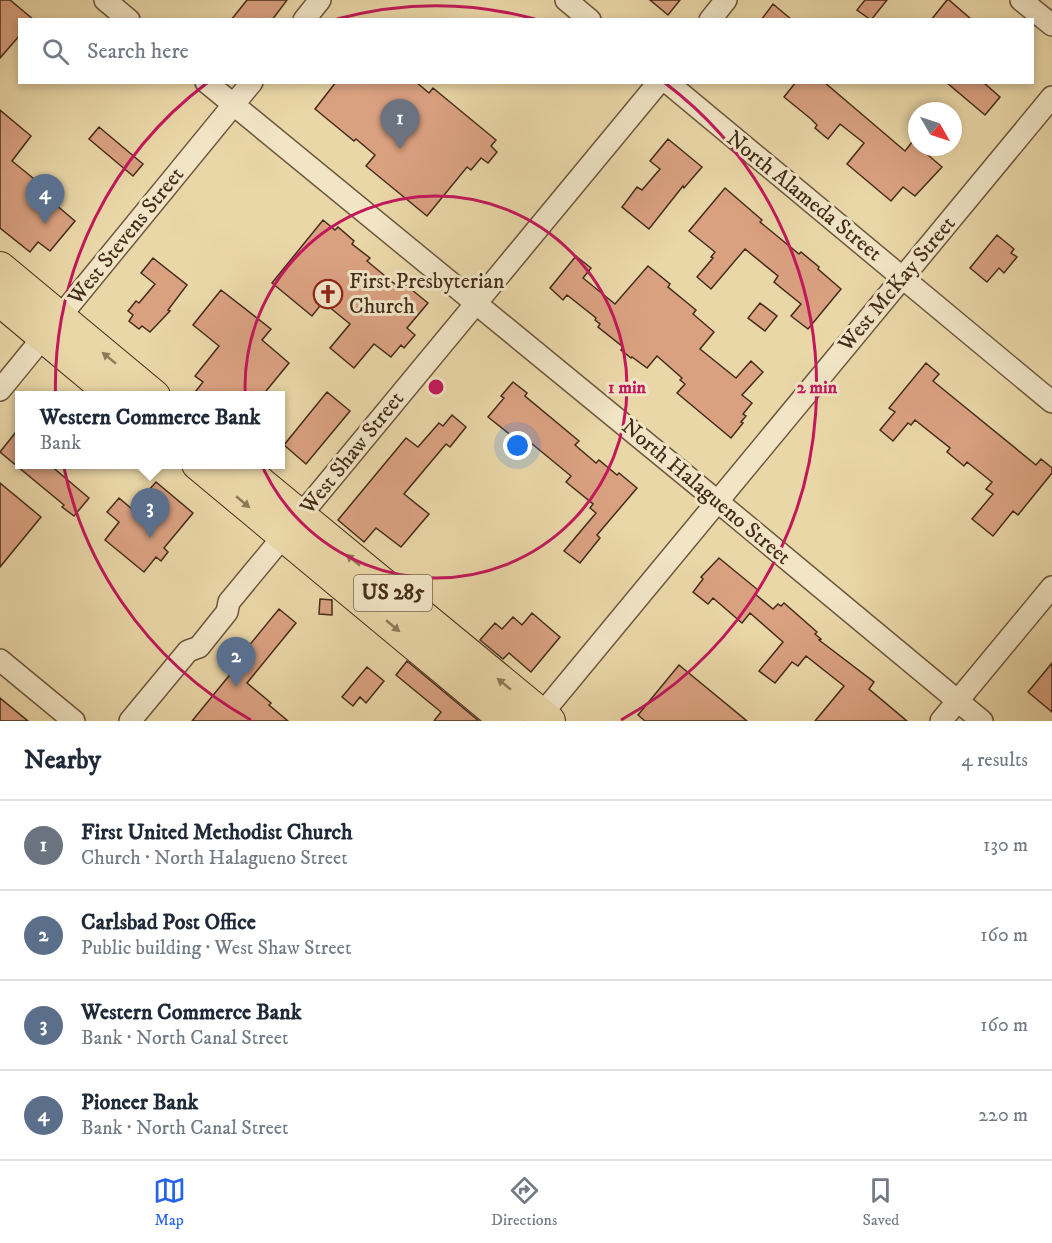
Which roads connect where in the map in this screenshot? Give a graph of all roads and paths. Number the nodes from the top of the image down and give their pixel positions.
1 (105, 0) edge
2 (320, 0) edge
3 (566, 0) edge
4 (726, 0) edge
5 (1021, 0) edge
6 (127, 18) edge
7 (306, 18) edge
8 (588, 18) edge
9 (712, 18) edge
10 (1052, 25) edge
11 (208, 84) edge
12 (250, 84) edge
13 (657, 84) edge
14 (669, 84) edge
15 (1052, 97) edge
16 (234, 105) junction
17 (0, 268) edge
18 (903, 277) junction
19 (0, 300) edge
20 (476, 303) junction
21 (52, 327) junction
22 (0, 390) edge
23 (110, 391) edge
24 (147, 391) edge
25 (1052, 402) edge
26 (204, 469) edge
27 (241, 469) edge
28 (717, 501) junction
29 (292, 526) junction
30 (1052, 587) edge
31 (0, 660) edge
32 (958, 701) junction
33 (542, 719) edge
34 (74, 721) edge
35 (130, 721) edge
36 (507, 721) edge
37 (941, 721) edge
38 (982, 721) edge

1 - 6 street
2 - 7 street
3 - 8 street
4 - 9 street
5 - 10 street
11 - 16 street, North Halagueno Street
12 - 16 street, West Stevens Street
13 - 20 street, West Shaw Street
14 - 18 street, North Alameda Street
15 - 18 street, West McKay Street
16 - 20 street, North Halagueno Street
16 - 21 street, West Stevens Street
17 - 21 highway
18 - 25 street, North Alameda Street
18 - 28 street, West McKay Street
19 - 21 highway
20 - 28 street, North Halagueno Street
20 - 29 street, West Shaw Street
21 - 22 street, West Stevens Street
21 - 23 highway
24 -> 21 highway
26 -> 29 highway, US 285
27 - 29 highway, US 285
28 - 32 street, North Halagueno Street
28 - 33 street, West McKay Street
33 -> 29 highway, US 285
29 - 35 street, West Shaw Street
29 -> 36 highway, US 285
30 - 32 street
31 - 34 street
32 - 37 street
32 - 38 street, North Halagueno Street

